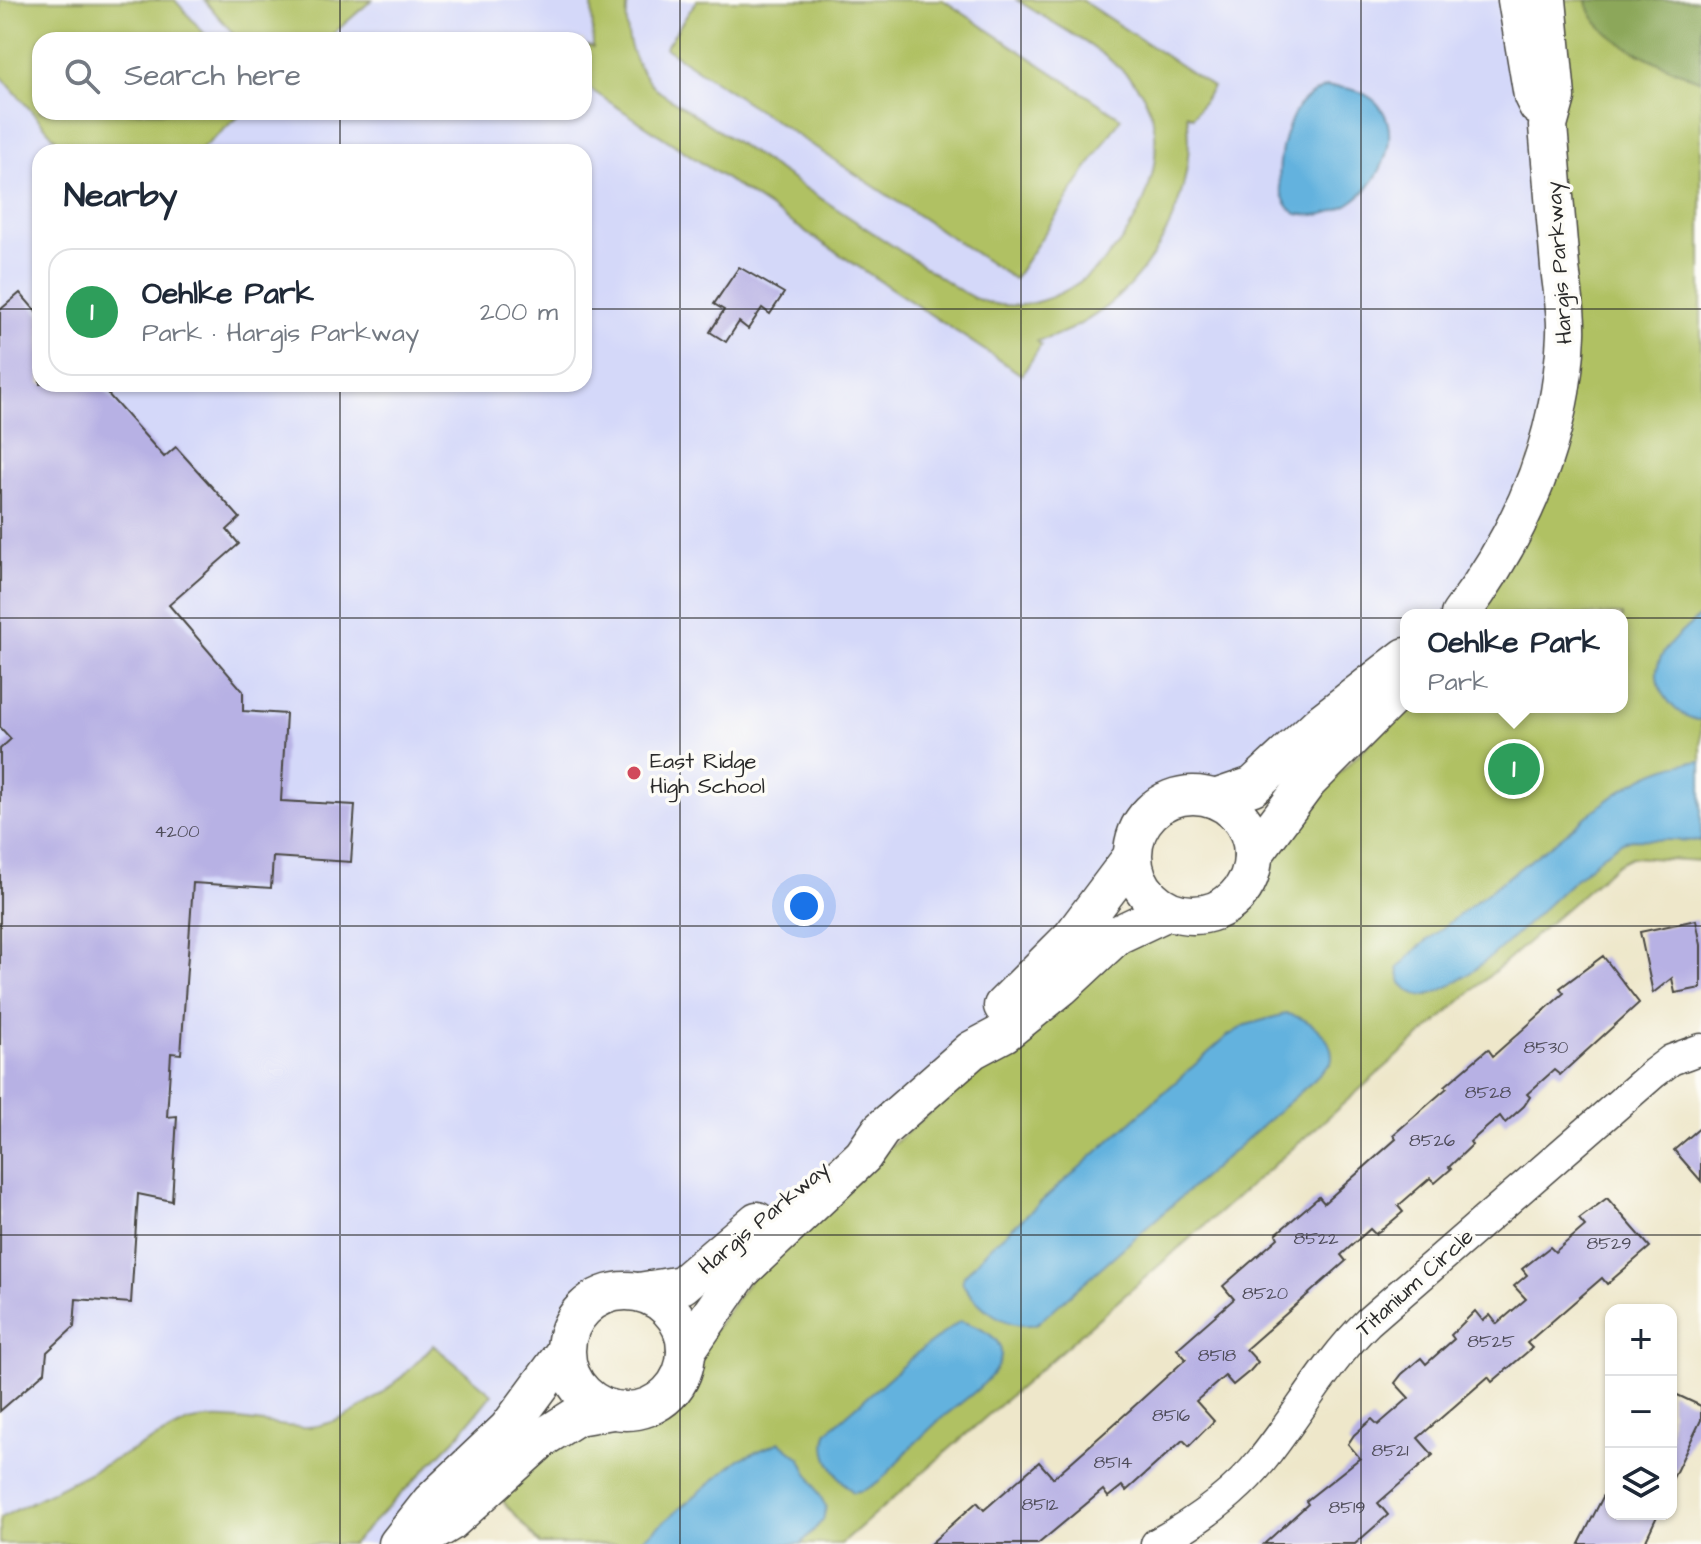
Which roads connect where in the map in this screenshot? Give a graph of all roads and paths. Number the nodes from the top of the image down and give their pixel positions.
1 (1517, 0) edge
2 (1547, 0) edge
3 (1548, 126) junction
4 (1464, 609) edge
5 (1400, 662) edge
6 (1400, 687) edge
7 (1215, 799) junction
8 (1253, 855) junction
9 (1132, 857) junction
10 (1168, 911) junction
11 (1701, 1049) edge
12 (972, 1050) junction
13 (881, 1130) junction
14 (639, 1292) junction
15 (686, 1351) junction
16 (565, 1352) junction
17 (612, 1410) junction
18 (398, 1544) edge
19 (413, 1544) edge
20 (1156, 1544) edge

1 - 3 street, Hargis Parkway
2 - 3 street, Hargis Parkway
3 - 4 street, Hargis Parkway
5 - 7 street
6 - 8 street
7 - 8 street
7 - 9 street
8 - 10 street
9 - 10 street
9 - 12 street, Hargis Parkway
10 - 12 street, Hargis Parkway
11 - 20 street, Titanium Circle
12 - 13 street, Hargis Parkway
13 - 14 street, Hargis Parkway
13 - 15 street, Hargis Parkway
14 - 15 street
14 - 16 street
15 - 17 street
16 - 17 street
16 - 18 street
17 - 19 street

